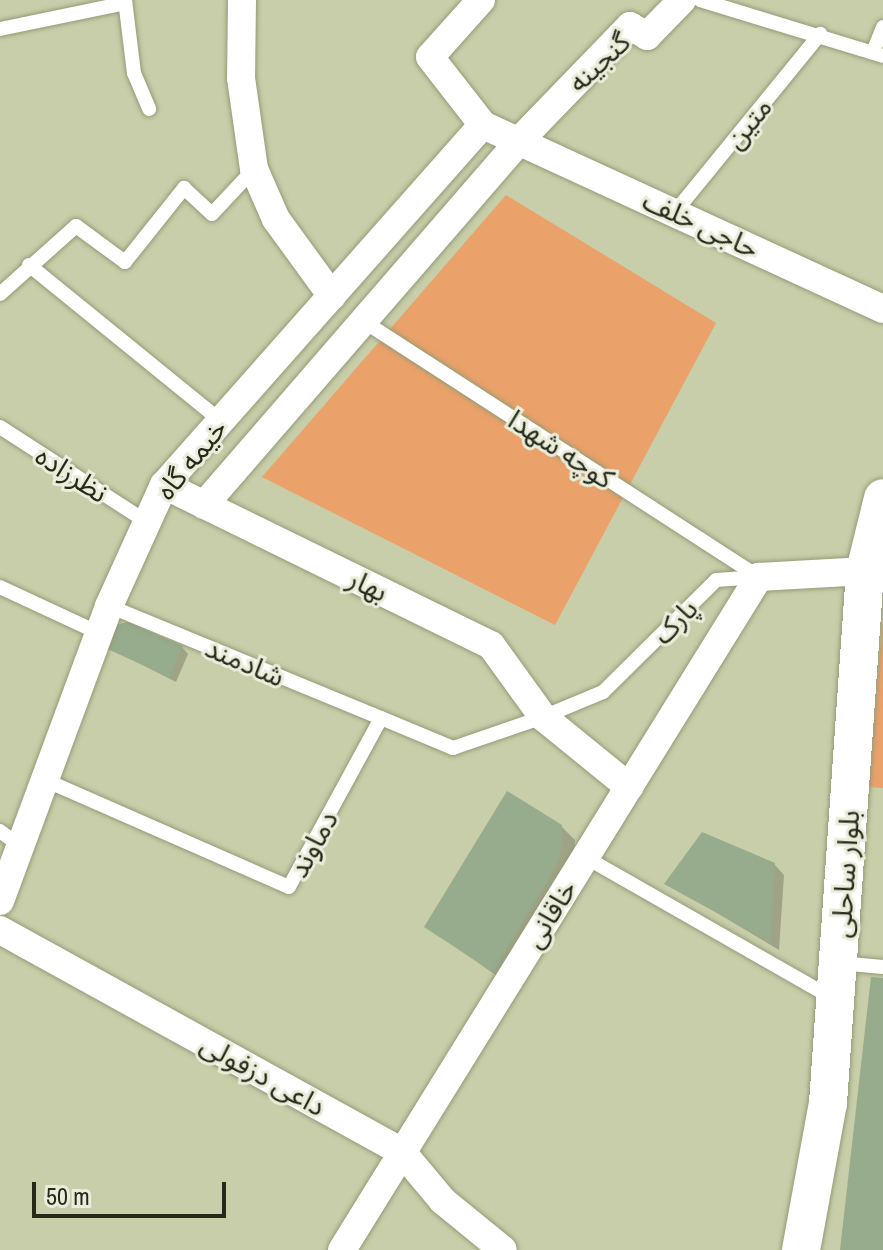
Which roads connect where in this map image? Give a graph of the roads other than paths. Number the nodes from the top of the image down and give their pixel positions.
1 (242, 0) edge
2 (481, 0) edge
3 (682, 0) edge
4 (700, 0) edge
5 (125, 1) edge
6 (883, 27) edge
7 (0, 29) edge
8 (820, 34) junction
9 (878, 54) edge
10 (149, 109) dead end
11 (483, 125) junction
12 (519, 141) junction
13 (254, 169) junction
14 (675, 212) junction
15 (29, 265) junction
16 (0, 294) edge
17 (332, 296) junction
18 (883, 309) edge
19 (363, 321) junction
20 (221, 421) junction
21 (0, 427) edge
22 (164, 485) junction
23 (883, 498) edge
24 (204, 505) junction
25 (144, 520) junction
26 (865, 571) junction
27 (759, 577) junction
28 (0, 585) edge
29 (109, 606) junction
30 (99, 633) junction
31 (543, 717) junction
32 (381, 718) junction
33 (45, 780) junction
34 (629, 787) junction
35 (10, 838) edge
36 (585, 857) junction
37 (0, 901) edge
38 (0, 930) edge
39 (839, 963) junction
40 (883, 967) edge
41 (837, 1001) junction
42 (402, 1152) junction
43 (342, 1250) edge
44 (503, 1250) edge
45 (801, 1250) edge

1 - 13 street
2 - 11 street
3 - 12 street, گنجینه
4 - 8 lane
5 - 7 lane
5 - 10 lane
6 - 9 lane
8 - 9 lane
8 - 14 lane, متین
11 - 12 street
11 - 17 street, خیمه گاه
12 - 14 street, حاجی خلف
12 - 19 street
13 - 15 lane
13 - 17 street
14 - 18 street, حاجی خلف
15 - 16 lane
15 - 20 lane
17 - 20 street, خیمه گاه
19 - 24 street
19 - 27 lane, کوچه شهدا
20 - 22 street, خیمه گاه
21 - 25 lane, نظرزاده
22 - 24 street, بهار
22 - 25 street, خیمه گاه
23 - 26 main road, بلوار ساحلی
24 - 31 street, بهار
25 - 29 street, خیمه گاه
26 - 27 street
26 - 39 main road, بلوار ساحلی
27 - 31 lane, پارک
27 - 34 street, خاقانی
28 - 30 lane
29 - 30 street, خیمه گاه
29 - 32 lane, شادمند
30 - 33 street, خیمه گاه
31 - 32 lane
31 - 34 street, بهار
32 - 33 lane, دماوند
33 - 35 street, خیمه گاه
34 - 36 street, خاقانی
35 - 37 street, خیمه گاه
36 - 41 lane
36 - 42 street, خاقانی
38 - 42 street, داعی دزفولی
39 - 40 lane
39 - 41 main road, بلوار ساحلی
41 - 45 main road, بلوار ساحلی
42 - 43 street, خاقانی
42 - 44 street, داعی دزفولی

